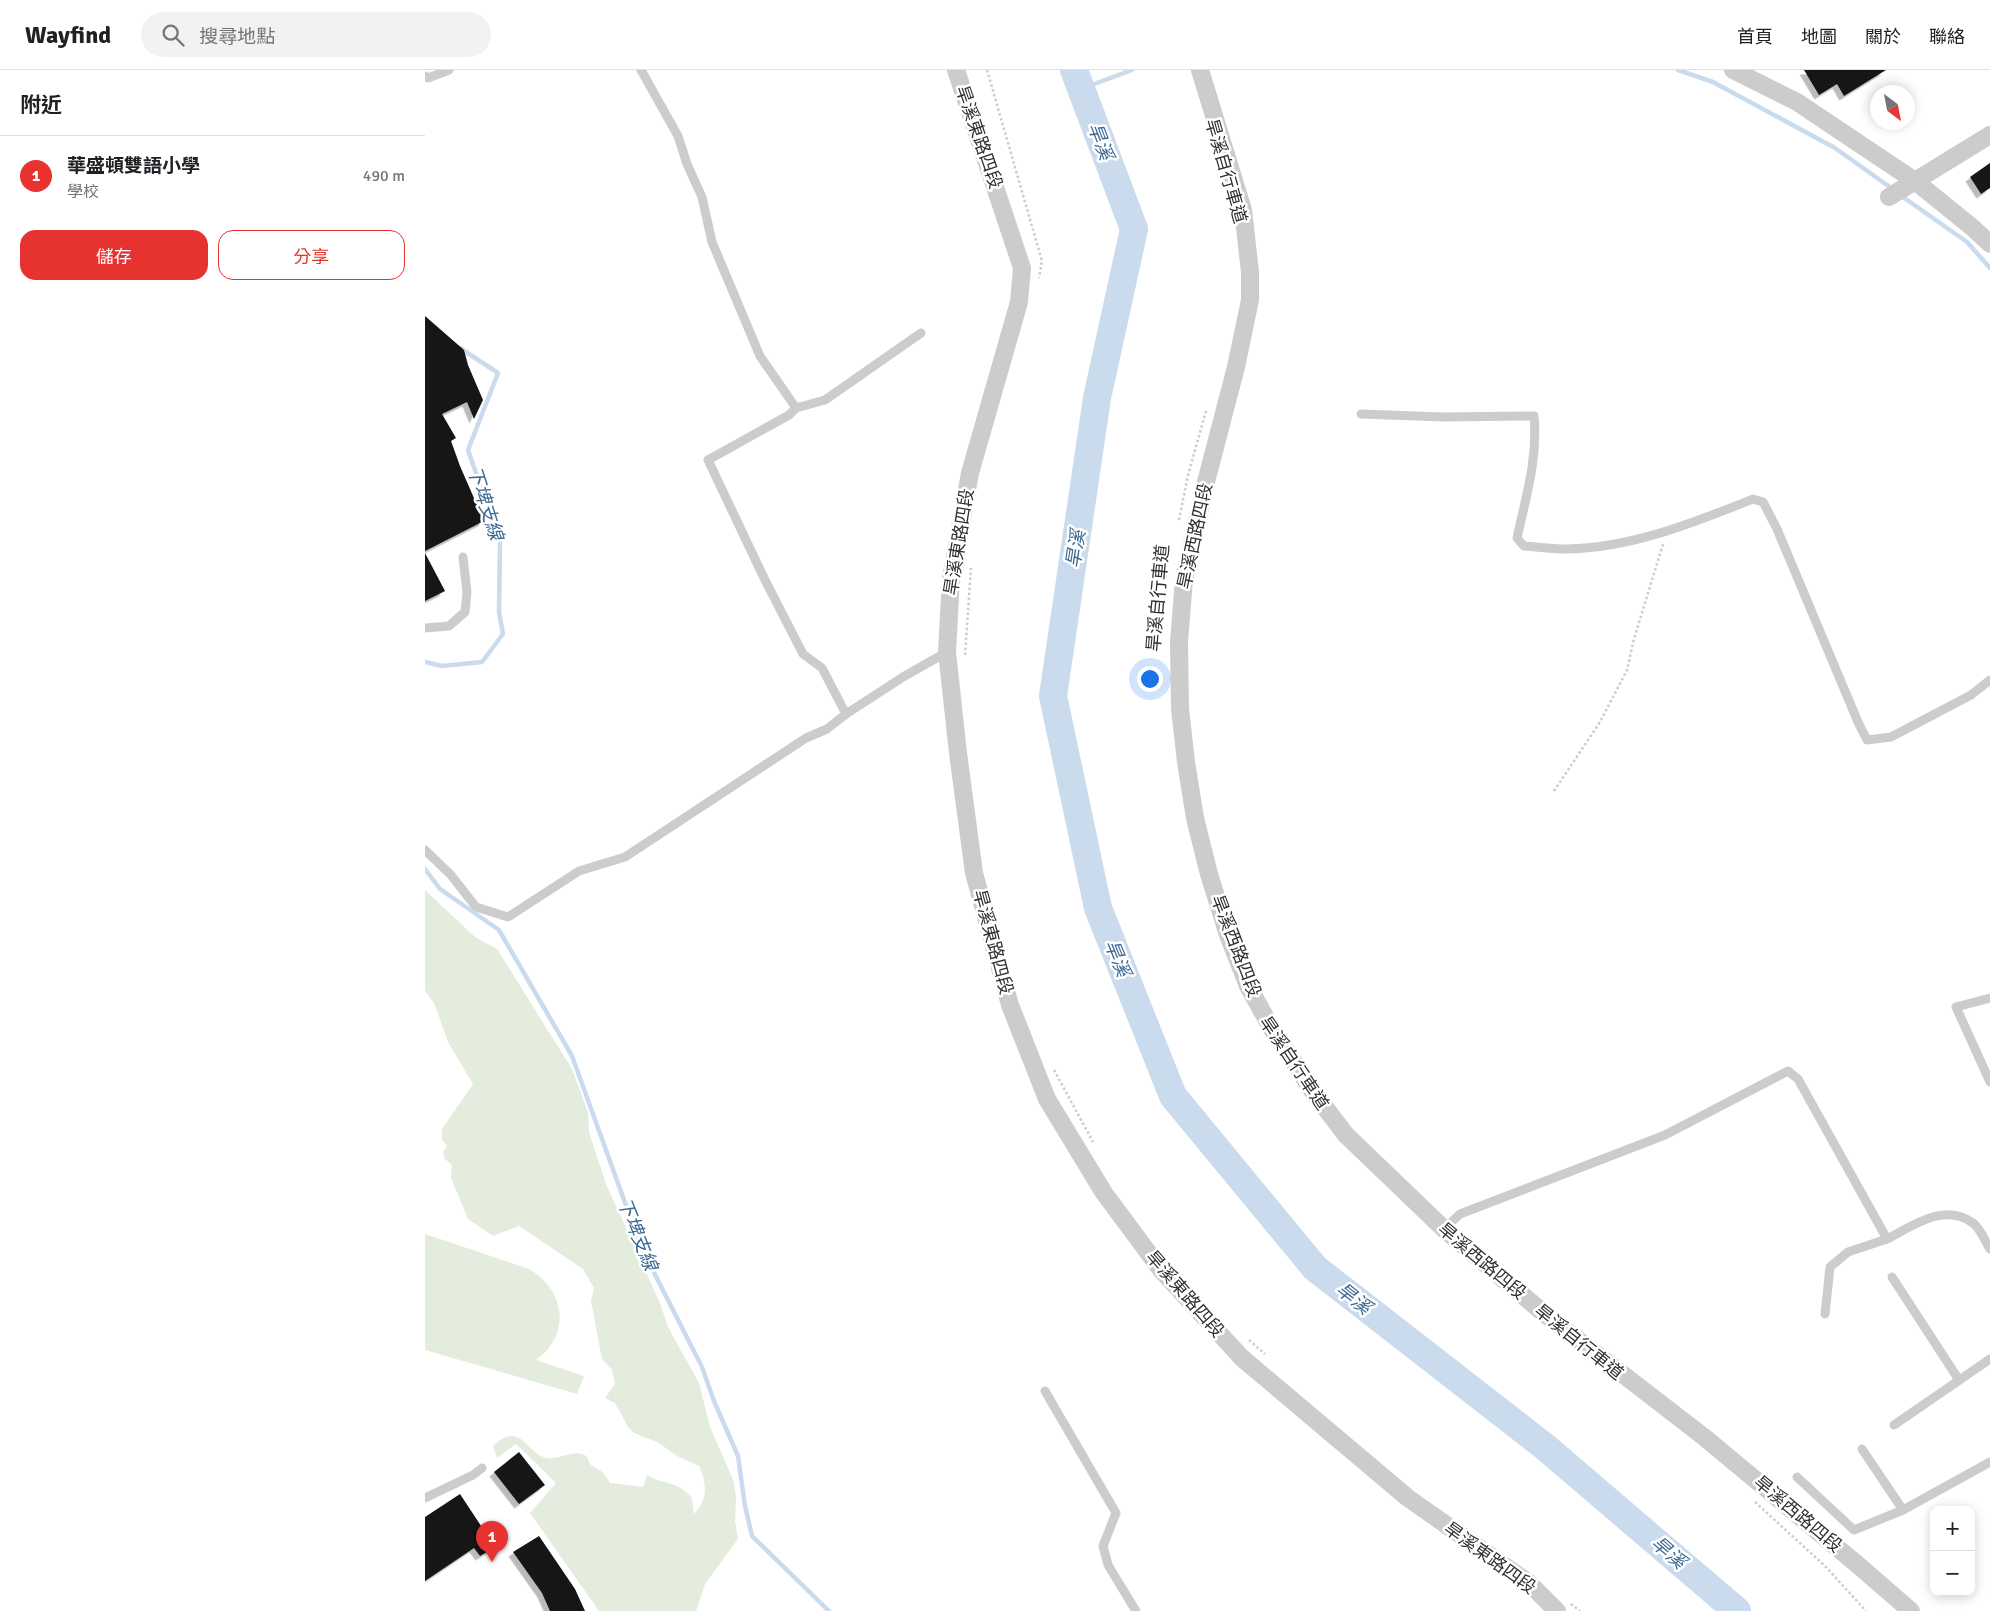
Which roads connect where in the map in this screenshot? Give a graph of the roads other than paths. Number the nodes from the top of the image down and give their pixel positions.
1 (449, 70) edge
2 (641, 70) edge
3 (956, 70) edge
4 (1200, 70) edge
5 (1733, 70) edge
6 (425, 76) edge
7 (1990, 135) edge
8 (1915, 181) junction
9 (1889, 197) dead end
10 (1990, 244) edge
11 (921, 333) dead end
12 (797, 408) junction
13 (1361, 414) dead end
14 (463, 557) dead end
15 (425, 628) edge
16 (947, 652) junction
17 (1990, 680) edge
18 (846, 714) junction
19 (425, 850) edge
20 (1990, 998) edge
21 (1990, 1082) edge
22 (1444, 1229) junction
23 (1887, 1239) junction
24 (1990, 1249) edge
25 (1892, 1278) dead end
26 (1825, 1314) dead end
27 (1990, 1359) edge
28 (1959, 1380) junction
29 (1045, 1391) dead end
30 (1894, 1426) dead end
31 (1862, 1449) dead end
32 (1990, 1462) edge
33 (481, 1468) dead end
34 (1797, 1477) dead end
35 (425, 1498) edge
36 (1903, 1510) junction
37 (1561, 1605) edge
38 (1136, 1611) edge
39 (1911, 1611) edge

1 - 6 lane
2 - 12 lane
3 - 16 street, 旱溪東路四段
4 - 22 street, 旱溪西路四段
5 - 8 street
7 - 8 street
8 - 9 street
8 - 10 street
11 - 12 lane
12 - 18 lane
13 - 17 lane
14 - 15 lane
16 - 18 lane
16 - 37 street, 旱溪東路四段
18 - 19 lane
20 - 21 lane
22 - 23 lane
22 - 39 street, 旱溪西路四段
23 - 24 lane
23 - 26 lane
25 - 28 lane
27 - 28 lane
28 - 30 lane
29 - 38 lane
31 - 36 lane
32 - 36 lane
33 - 35 lane
34 - 36 lane

